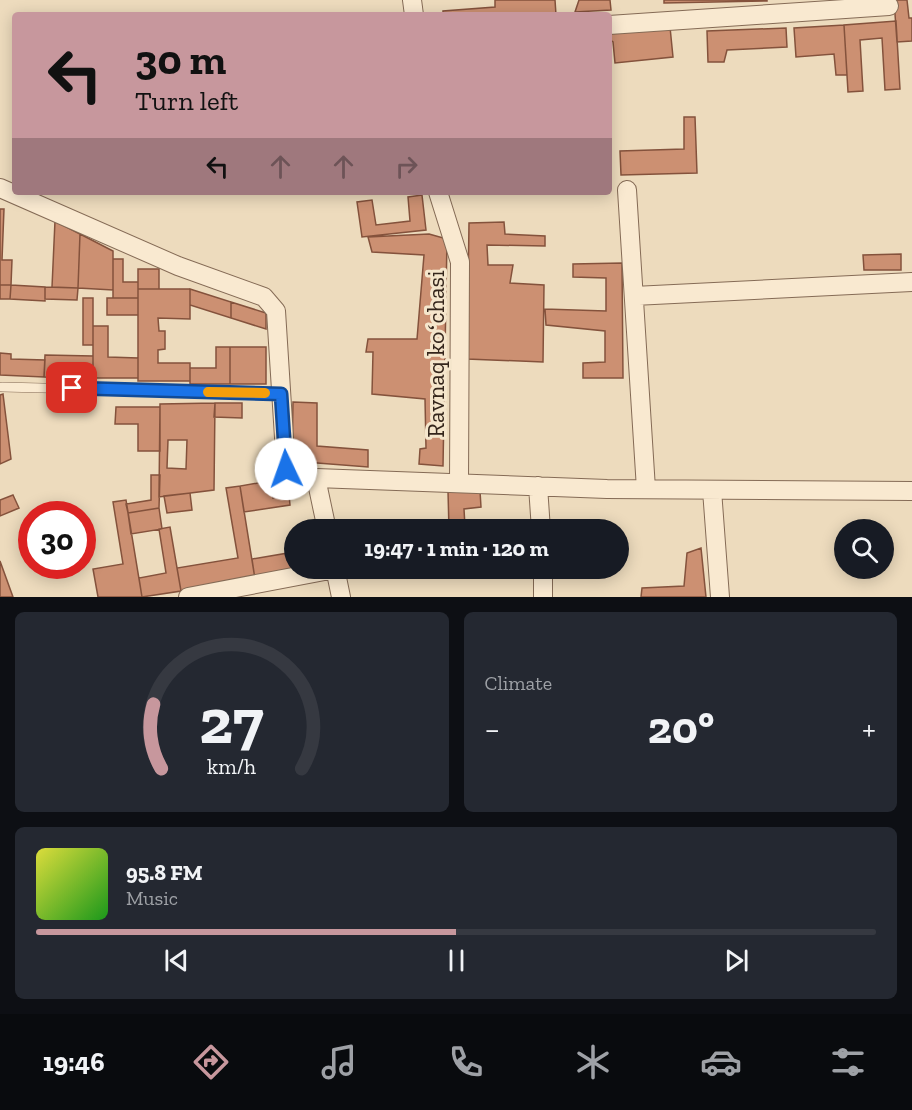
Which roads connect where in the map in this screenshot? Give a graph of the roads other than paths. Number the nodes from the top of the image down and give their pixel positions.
1 (889, 6) dead end
2 (612, 25) edge
3 (627, 190) dead end
4 (16, 195) edge
5 (439, 195) edge
6 (912, 282) edge
7 (634, 296) junction
8 (3, 387) dead end
9 (281, 394) junction
10 (316, 478) junction
11 (459, 482) junction
12 (538, 486) junction
13 (646, 489) junction
14 (712, 490) junction
15 (912, 492) edge
16 (325, 519) edge
17 (540, 519) edge
18 (284, 579) edge
19 (337, 579) edge
20 (543, 579) edge
21 (188, 597) edge
22 (341, 597) edge
23 (543, 597) edge
24 (720, 597) edge

1 - 2 street
3 - 7 street
4 - 9 street
5 - 11 street, Ravnaq koʻchasi
6 - 7 street
7 - 13 street
8 - 9 lane
9 - 10 street
10 - 11 street
10 - 16 street
11 - 12 street
12 - 13 street
12 - 17 street
13 - 14 street
14 - 15 street
14 - 24 street
18 - 21 street
19 - 22 street
20 - 23 street

